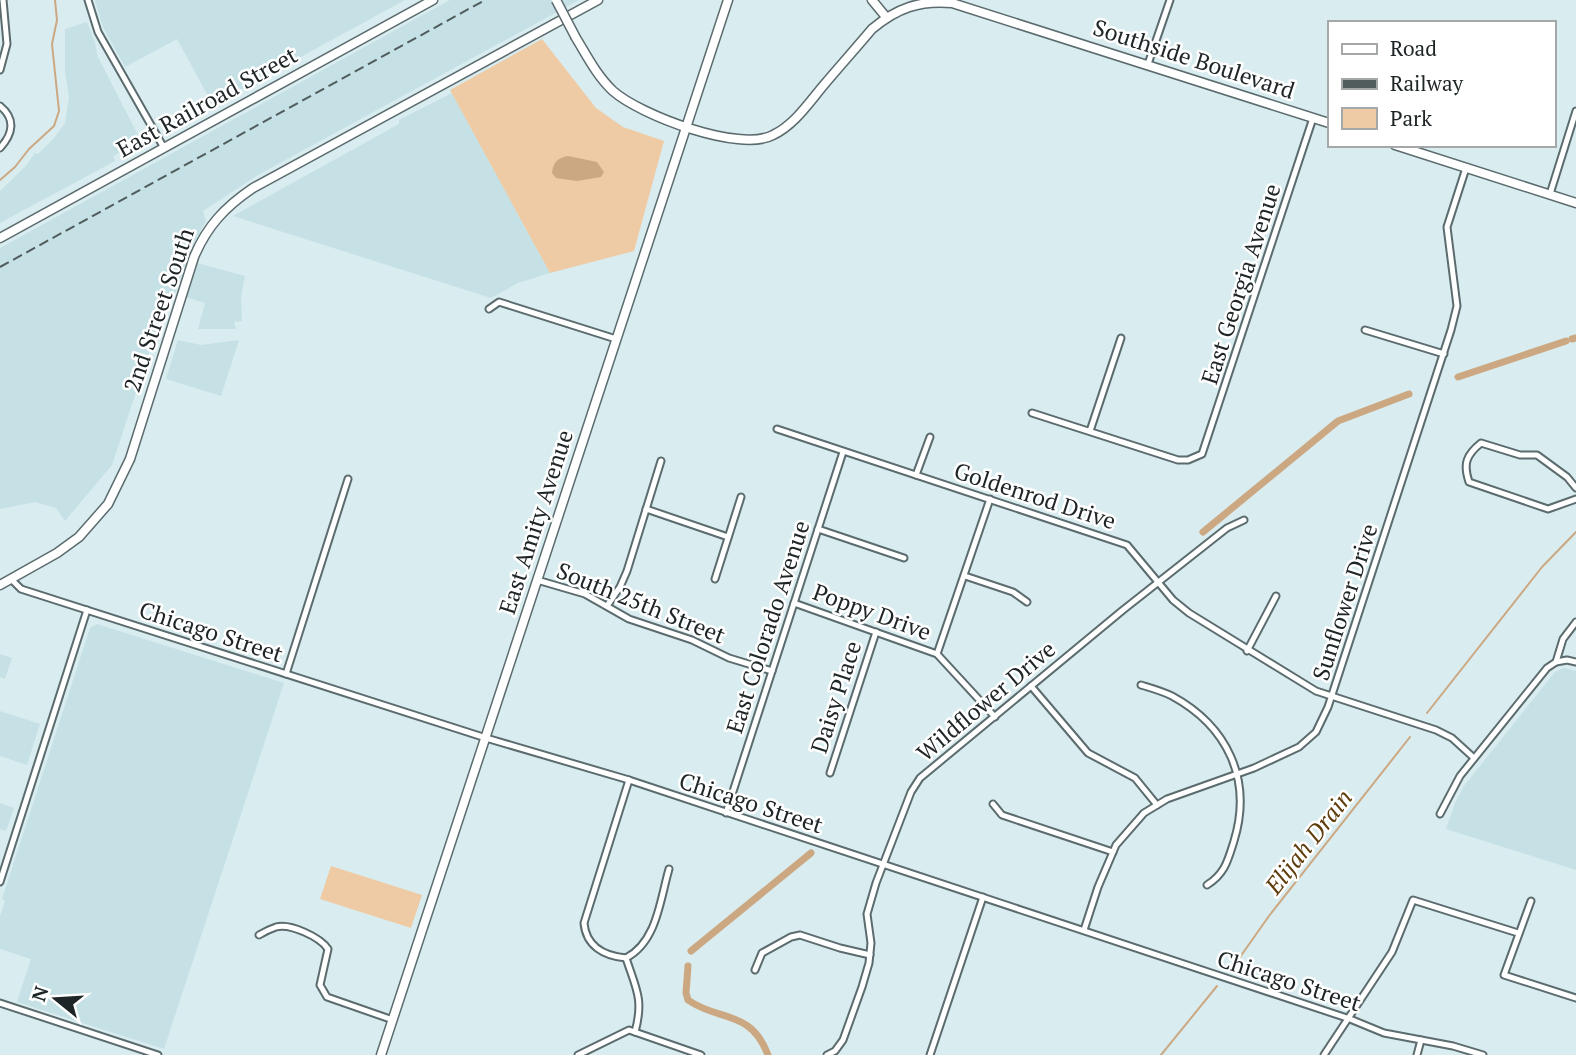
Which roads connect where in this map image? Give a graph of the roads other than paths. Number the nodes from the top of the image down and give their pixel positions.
1 (3, 0) edge
2 (88, 0) edge
3 (432, 0) edge
4 (556, 0) edge
5 (598, 0) edge
6 (728, 0) edge
7 (872, 0) edge
8 (1170, 0) edge
9 (886, 17) junction
10 (1148, 64) junction
11 (0, 71) edge
12 (0, 106) edge
13 (1576, 111) edge
14 (1313, 118) junction
15 (1328, 123) edge
16 (686, 125) junction
17 (1401, 147) edge
18 (0, 148) edge
19 (164, 148) junction
20 (1466, 168) junction
21 (1550, 194) junction
22 (1576, 203) edge
23 (0, 238) edge
24 (489, 309) dead end
25 (1365, 330) dead end
26 (1121, 338) dead end
27 (616, 339) junction
28 (1444, 354) junction
29 (1032, 413) dead end
30 (777, 429) dead end
31 (1090, 431) junction
32 (929, 437) dead end
33 (843, 452) junction
34 (661, 461) dead end
35 (916, 475) junction
36 (348, 479) dead end
37 (1576, 488) edge
38 (741, 496) dead end
39 (990, 499) junction
40 (1576, 499) edge
41 (646, 509) junction
42 (1244, 520) dead end
43 (818, 529) junction
44 (728, 537) junction
45 (904, 558) dead end
46 (965, 576) junction
47 (11, 579) junction
48 (715, 579) dead end
49 (537, 580) junction
50 (1158, 583) junction
51 (0, 585) edge
52 (1276, 596) dead end
53 (794, 603) junction
54 (1027, 603) dead end
55 (607, 606) junction
56 (87, 610) junction
57 (1576, 622) edge
58 (876, 632) junction
59 (1248, 650) junction
60 (937, 654) junction
61 (1556, 662) junction
62 (1576, 662) edge
63 (772, 671) junction
64 (286, 674) junction
65 (1141, 685) dead end
66 (1031, 686) junction
67 (1332, 697) junction
68 (995, 717) junction
69 (486, 738) junction
70 (1474, 758) junction
71 (830, 773) dead end
72 (1238, 773) junction
73 (629, 780) junction
74 (993, 804) dead end
75 (1157, 805) junction
76 (726, 813) junction
77 (1440, 814) dead end
78 (1113, 852) junction
79 (883, 865) junction
80 (669, 869) dead end
81 (0, 882) edge
82 (1207, 885) dead end
83 (983, 897) junction
84 (1531, 901) dead end
85 (1084, 930) junction
86 (1518, 933) junction
87 (259, 934) dead end
88 (870, 955) junction
89 (626, 958) junction
90 (755, 970) dead end
91 (1576, 998) edge
92 (0, 1003) edge
93 (1350, 1018) junction
94 (393, 1020) junction
95 (635, 1032) junction
96 (1421, 1040) junction
97 (158, 1055) edge
98 (381, 1055) edge
99 (578, 1055) edge
100 (701, 1055) edge
101 (827, 1055) edge
102 (930, 1055) edge
103 (1324, 1055) edge
104 (1418, 1055) edge
105 (1483, 1055) edge

1 - 11 street
2 - 19 street
3 - 19 main road, East Railroad Street
4 - 16 main road, bridge
5 - 47 main road, 2nd Street South
6 - 16 main road, East Amity Avenue
7 - 9 main road
8 - 10 street
9 - 10 main road, Southside Boulevard
9 - 16 main road
10 - 14 main road, Southside Boulevard
12 - 18 street
13 - 21 street
14 - 15 main road, Southside Boulevard
14 - 31 street, East Georgia Avenue
16 - 27 main road, East Amity Avenue
17 - 20 main road
19 - 23 main road, East Railroad Street
20 - 21 main road
20 - 28 street, Sunflower Drive
21 - 22 main road
24 - 27 street
25 - 28 street
26 - 31 street
27 - 49 main road, East Amity Avenue
28 - 67 street, Sunflower Drive
29 - 31 street
30 - 33 street, Goldenrod Drive
32 - 35 street
33 - 35 street, Goldenrod Drive
33 - 43 street, East Colorado Avenue
34 - 41 street
35 - 39 street, Goldenrod Drive
36 - 64 street
37 - 40 street
38 - 44 street
39 - 46 street
39 - 50 street, Goldenrod Drive
41 - 44 street
41 - 55 street
42 - 50 street, Wildflower Drive
43 - 45 street
43 - 53 street, East Colorado Avenue
44 - 48 street
46 - 54 street
46 - 60 street
47 - 51 main road, 2nd Street South
47 - 56 street, Chicago Street
49 - 55 street, South 25th Street
49 - 69 main road, East Amity Avenue
50 - 59 street, Goldenrod Drive
50 - 66 street, Wildflower Drive
52 - 59 street
53 - 58 street, Poppy Drive
53 - 63 street, East Colorado Avenue
55 - 63 street, South 25th Street
56 - 64 street, Chicago Street
56 - 81 street
57 - 61 street
58 - 60 street, Poppy Drive
58 - 71 street, Daisy Place
59 - 67 street, Goldenrod Drive
60 - 68 street, Poppy Drive
61 - 62 street
61 - 70 street
63 - 76 street, East Colorado Avenue
64 - 69 street, Chicago Street
65 - 72 street
66 - 68 street, Wildflower Drive
66 - 75 street
67 - 70 street, Goldenrod Drive
67 - 72 street, Sunflower Drive
68 - 79 street, Wildflower Drive
69 - 73 street, Chicago Street
69 - 94 main road, East Amity Avenue
70 - 77 street
72 - 75 street, Sunflower Drive
72 - 82 street
73 - 76 street, Chicago Street
73 - 89 street
74 - 78 street
75 - 78 street, Sunflower Drive
76 - 79 street, Chicago Street
78 - 85 street, Sunflower Drive
79 - 83 street, Chicago Street
79 - 88 street, Wildflower Drive
80 - 89 street
83 - 85 street, Chicago Street
83 - 102 street
84 - 86 street
85 - 93 street, Chicago Street
86 - 91 street
86 - 93 street
87 - 94 street
88 - 90 street
88 - 101 street, Wildflower Drive
89 - 95 street
92 - 97 street
93 - 96 street, Chicago Street
93 - 103 street
94 - 98 main road, East Amity Avenue
95 - 99 street
95 - 100 street
96 - 104 street
96 - 105 street, Chicago Street

